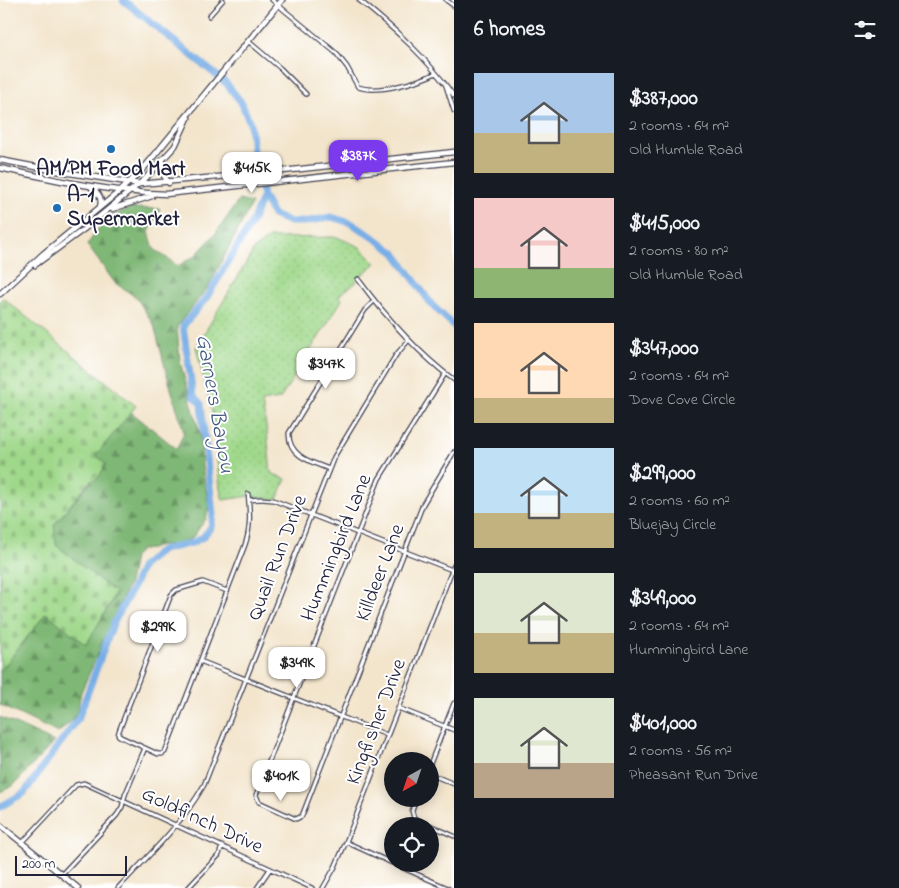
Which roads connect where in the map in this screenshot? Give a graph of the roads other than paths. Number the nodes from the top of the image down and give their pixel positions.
1 (222, 0) edge
2 (272, 0) edge
3 (282, 0) edge
4 (359, 0) edge
5 (446, 0) edge
6 (278, 5) junction
7 (454, 6) edge
8 (210, 16) dead end
9 (248, 41) junction
10 (436, 73) junction
11 (445, 83) junction
12 (306, 94) dead end
13 (454, 96) edge
14 (194, 107) junction
15 (454, 111) edge
16 (454, 152) edge
17 (166, 156) junction
18 (0, 160) edge
19 (454, 162) edge
20 (338, 165) junction
21 (0, 168) edge
22 (339, 174) junction
23 (130, 182) junction
24 (169, 182) junction
25 (140, 184) junction
26 (90, 186) junction
27 (120, 191) junction
28 (131, 192) junction
29 (164, 194) junction
30 (98, 209) junction
31 (106, 211) junction
32 (20, 276) junction
33 (358, 279) dead end
34 (0, 294) edge
35 (374, 301) junction
36 (408, 341) junction
37 (445, 374) junction
38 (454, 380) edge
39 (454, 452) edge
40 (329, 469) junction
41 (248, 494) dead end
42 (248, 500) junction
43 (311, 515) junction
44 (358, 534) junction
45 (405, 552) junction
46 (454, 565) edge
47 (452, 570) junction
48 (227, 591) junction
49 (200, 661) junction
50 (247, 679) junction
51 (294, 697) junction
52 (454, 703) edge
53 (398, 708) junction
54 (341, 716) junction
55 (445, 726) junction
56 (454, 730) edge
57 (387, 735) junction
58 (145, 748) junction
59 (435, 752) edge
60 (439, 778) edge
61 (454, 784) edge
62 (124, 801) junction
63 (413, 808) edge
64 (299, 818) joint
65 (0, 825) edge
66 (177, 826) junction
67 (454, 836) edge
68 (346, 842) junction
69 (22, 843) junction
70 (222, 846) junction
71 (384, 859) edge
72 (270, 869) junction
73 (413, 872) edge
74 (62, 874) junction
75 (78, 888) edge
76 (118, 888) edge
77 (188, 888) edge
78 (257, 888) edge
79 (312, 888) edge
80 (323, 888) edge
81 (448, 888) edge

1 - 8 street
2 - 6 street
3 - 6 main road
4 - 10 street
5 - 7 street
6 - 9 main road
6 - 10 street
9 - 12 street
9 - 14 main road
10 - 11 street
11 - 13 street
11 - 15 street
14 - 17 main road
14 - 23 main road
16 - 20 main road
17 - 24 main road
17 - 25 main road
18 - 23 main road
19 - 22 main road
20 - 22 main road
20 - 24 main road
21 - 26 main road
22 - 29 main road
23 - 25 main road
23 - 27 main road
24 - 25 main road
25 - 28 main road
26 - 27 main road
26 - 30 main road
27 - 28 main road
27 - 30 main road
28 - 29 main road
28 - 31 main road
29 - 31 main road
30 - 32 main road
31 - 32 main road
32 - 34 main road
33 - 35 street
35 - 36 street
35 - 40 street
36 - 37 street
36 - 40 street, Quail Run Drive
37 - 38 street
37 - 44 street, Hummingbird Lane
39 - 45 street, Killdeer Lane
40 - 43 street, Quail Run Drive
41 - 42 street
42 - 43 street
42 - 48 street
43 - 44 street
43 - 50 street, Quail Run Drive
44 - 45 street
44 - 51 street, Hummingbird Lane
45 - 47 street
45 - 54 street, Killdeer Lane
46 - 47 street, Kingfisher Drive
47 - 53 street, Kingfisher Drive
48 - 49 street
48 - 58 street
49 - 50 street
49 - 58 street
50 - 51 street
50 - 66 street, Quail Run Drive
51 - 54 street
51 - 64 street, Hummingbird Lane
52 - 55 street
53 - 55 street
53 - 57 street, Kingfisher Drive
54 - 57 street
54 - 64 street, Killdeer Lane
55 - 56 street
55 - 59 street
57 - 68 street, Kingfisher Drive
58 - 62 street
60 - 61 street
62 - 66 street, Goldfinch Drive
62 - 69 street, Goldfinch Drive
62 - 74 street
63 - 67 street
65 - 69 main road
66 - 70 street, Goldfinch Drive
66 - 76 street, Quail Run Drive
68 - 71 street
68 - 80 street, Kingfisher Drive
69 - 74 main road
70 - 72 street, Goldfinch Drive
70 - 77 street
72 - 78 street
72 - 79 street, Goldfinch Drive
73 - 81 street
74 - 75 main road

